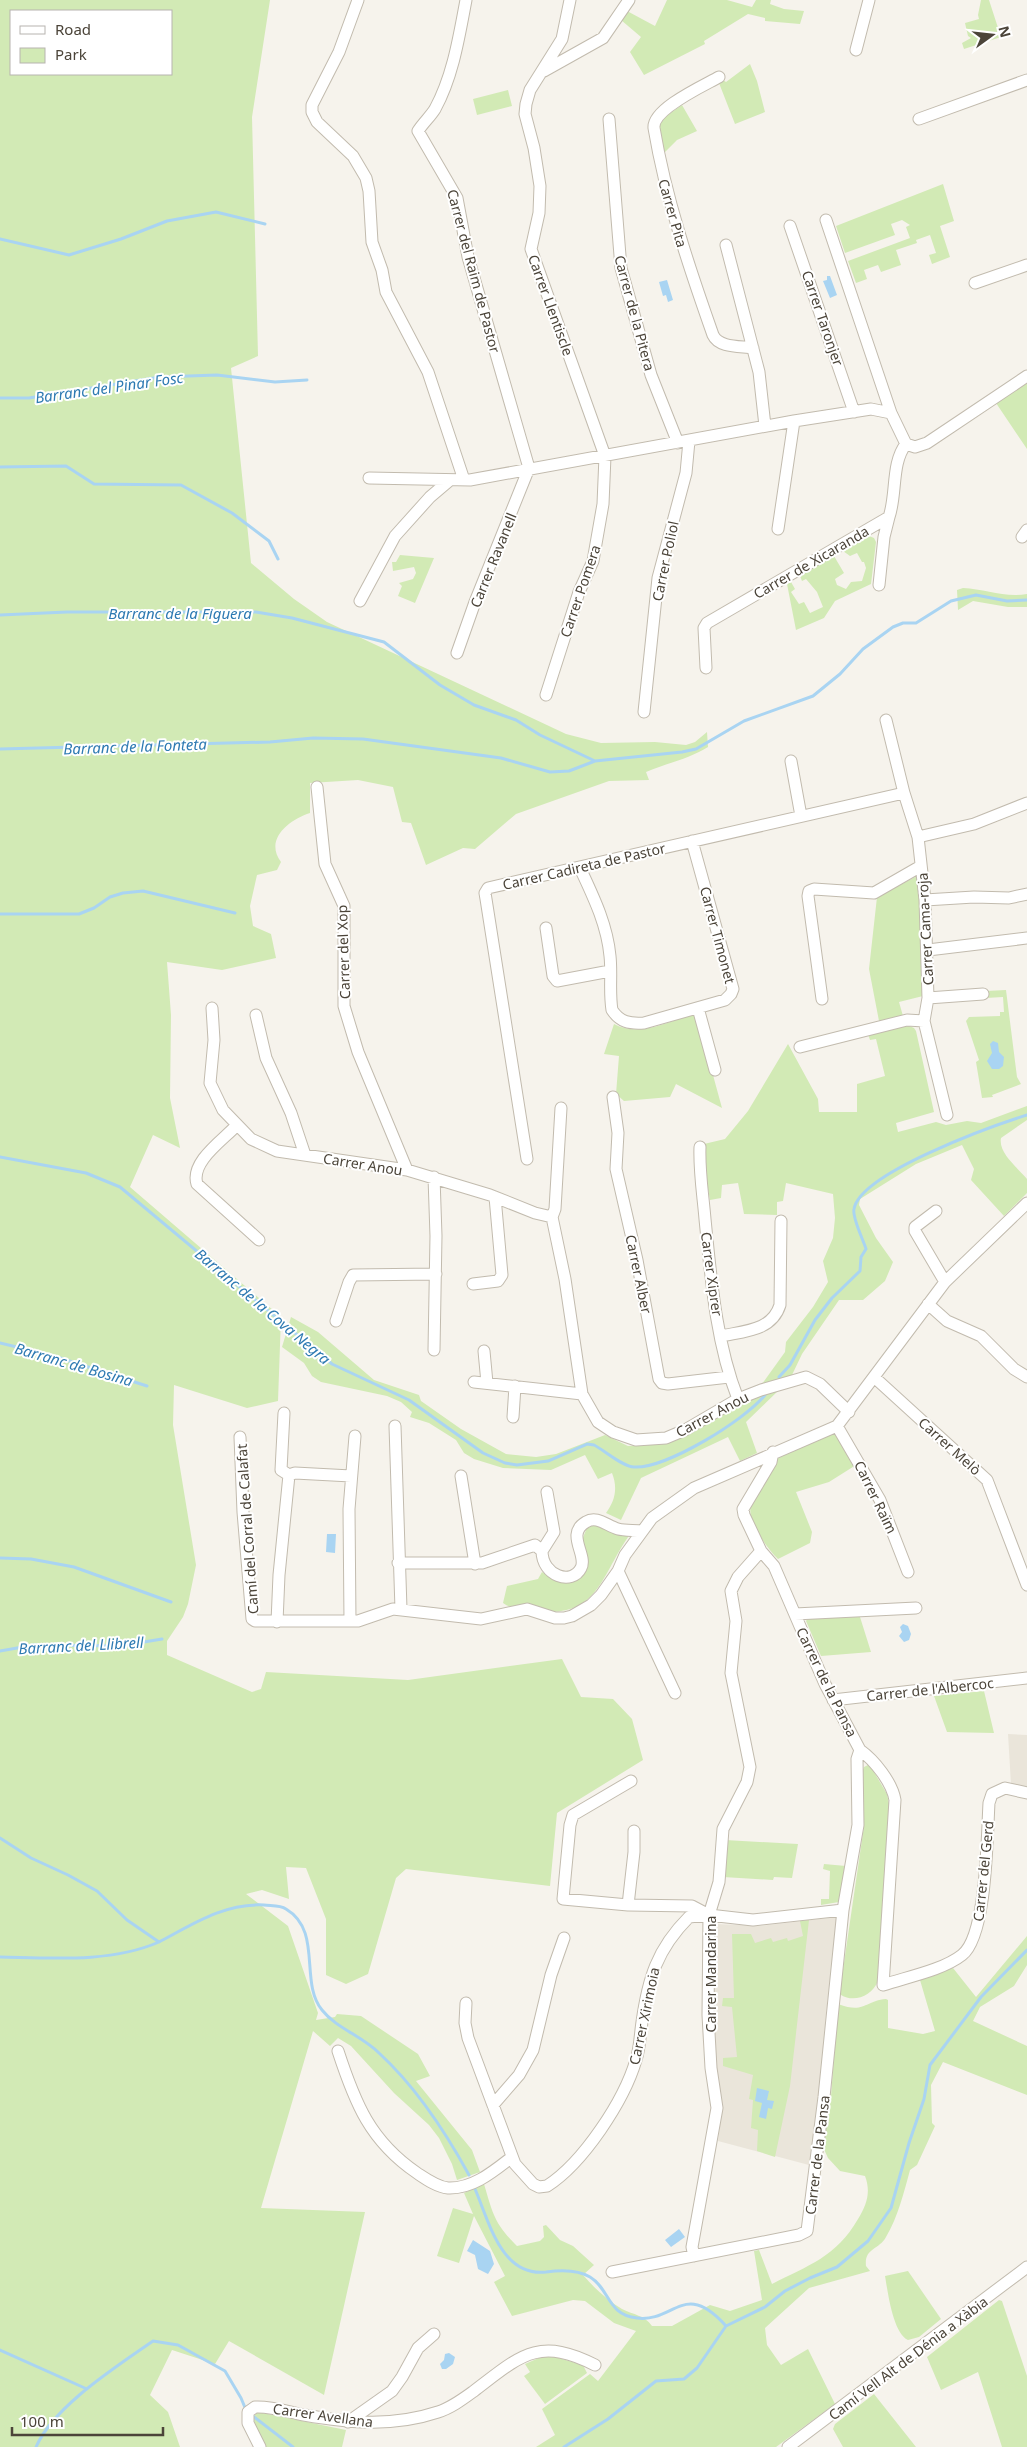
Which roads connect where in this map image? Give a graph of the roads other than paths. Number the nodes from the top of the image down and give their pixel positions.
1 (358, 0) edge
2 (466, 0) edge
3 (570, 0) edge
4 (629, 0) edge
5 (869, 0) edge
6 (856, 50) dead end
7 (542, 71) junction
8 (719, 77) dead end
9 (1027, 80) edge
10 (610, 119) dead end
11 (919, 119) dead end
12 (826, 220) dead end
13 (790, 226) dead end
14 (726, 245) dead end
15 (1027, 265) edge
16 (975, 283) dead end
17 (753, 348) junction
18 (1027, 376) edge
19 (854, 412) junction
20 (891, 413) junction
21 (794, 421) junction
22 (765, 426) junction
23 (684, 442) junction
24 (906, 444) junction
25 (605, 456) junction
26 (529, 468) junction
27 (369, 478) dead end
28 (450, 480) junction
29 (464, 480) junction
30 (889, 517) junction
31 (778, 529) dead end
32 (879, 585) dead end
33 (360, 601) dead end
34 (457, 653) dead end
35 (706, 668) dead end
36 (546, 695) dead end
37 (644, 712) dead end
38 (886, 720) dead end
39 (791, 762) dead end
40 (317, 787) dead end
41 (904, 793) junction
42 (1027, 803) edge
43 (801, 816) junction
44 (918, 837) junction
45 (692, 841) junction
46 (921, 866) junction
47 (580, 868) junction
48 (1027, 894) edge
49 (925, 900) junction
50 (546, 928) dead end
51 (1027, 938) edge
52 (928, 950) junction
53 (610, 971) junction
54 (983, 994) dead end
55 (928, 998) junction
56 (822, 999) dead end
57 (212, 1008) dead end
58 (698, 1008) junction
59 (256, 1015) dead end
60 (924, 1020) junction
61 (800, 1047) dead end
62 (715, 1070) dead end
63 (613, 1097) dead end
64 (561, 1108) dead end
65 (948, 1115) dead end
66 (236, 1126) junction
67 (700, 1147) dead end
68 (305, 1155) junction
69 (527, 1159) dead end
70 (407, 1170) junction
71 (434, 1178) junction
72 (495, 1197) junction
73 (1027, 1203) edge
74 (936, 1211) dead end
75 (552, 1217) junction
76 (781, 1221) dead end
77 (259, 1240) dead end
78 (436, 1274) junction
79 (945, 1282) junction
80 (473, 1284) dead end
81 (928, 1304) junction
82 (336, 1321) dead end
83 (721, 1336) junction
84 (434, 1350) dead end
85 (484, 1351) dead end
86 (729, 1377) junction
87 (874, 1377) junction
88 (1027, 1377) edge
89 (474, 1382) dead end
90 (487, 1383) junction
91 (515, 1386) junction
92 (582, 1394) junction
93 (738, 1399) junction
94 (849, 1412) junction
95 (284, 1413) dead end
96 (513, 1417) dead end
97 (395, 1426) dead end
98 (837, 1426) junction
99 (355, 1436) dead end
100 (240, 1437) dead end
101 (773, 1452) junction
102 (289, 1475) junction
103 (352, 1476) junction
104 (461, 1476) dead end
105 (547, 1492) dead end
106 (642, 1531) junction
107 (542, 1551) junction
108 (762, 1551) junction
109 (398, 1563) junction
110 (476, 1564) junction
111 (618, 1571) junction
112 (908, 1572) dead end
113 (1027, 1584) edge
114 (916, 1608) dead end
115 (401, 1609) junction
116 (795, 1614) junction
117 (350, 1621) junction
118 (276, 1622) junction
119 (1027, 1678) edge
120 (675, 1693) dead end
121 (833, 1700) junction
122 (860, 1750) junction
123 (631, 1781) dead end
124 (1027, 1793) edge
125 (634, 1831) dead end
126 (628, 1905) junction
127 (843, 1910) junction
128 (708, 1915) junction
129 (564, 1938) dead end
130 (883, 1985) joint
131 (466, 2003) dead end
132 (338, 2051) dead end
133 (493, 2104) junction
134 (512, 2157) junction
135 (694, 2256) junction
136 (1027, 2267) edge
137 (612, 2272) dead end
138 (434, 2334) dead end
139 (595, 2365) dead end
140 (348, 2422) junction
141 (260, 2447) edge
142 (788, 2447) edge

1 - 29 street
2 - 26 street, Carrer del Raim de Pastor
3 - 7 street, Carrer Llentiscle
4 - 7 street
5 - 6 street
7 - 25 street, Carrer Llentiscle
8 - 17 street, Carrer Pita
9 - 11 street
10 - 23 street, Carrer de la Pitera
12 - 20 street
13 - 19 street, Carrer Taronjer
14 - 17 street
15 - 16 street
17 - 22 street
18 - 24 street
19 - 20 street
19 - 21 street
20 - 24 street
21 - 22 street
21 - 31 street
22 - 23 street
23 - 25 street
23 - 37 street, Carrer Poliol
24 - 30 street
25 - 26 street
25 - 36 street, Carrer Pomera
26 - 29 street
26 - 34 street, Carrer Ravanell
27 - 28 street
28 - 29 street
28 - 33 street
30 - 32 street
30 - 35 street, Carrer de Xicaranda
38 - 41 street
39 - 43 street
40 - 70 street, Carrer del Xop
41 - 43 street, Carrer Cadireta de Pastor
41 - 44 street
42 - 44 street
43 - 45 street, Carrer Cadireta de Pastor
44 - 46 street, Carrer Cama-roja
45 - 47 street, Carrer Cadireta de Pastor
45 - 58 street, Carrer Timonet
46 - 49 street, Carrer Cama-roja
46 - 56 street
47 - 53 street, Carrer Timonet
47 - 69 street, Carrer Cadireta de Pastor
48 - 49 street
49 - 52 street, Carrer Cama-roja
50 - 53 street
51 - 52 street
52 - 55 street, Carrer Cama-roja
53 - 58 street, Carrer Timonet
54 - 55 street
55 - 60 street, Carrer Cama-roja
57 - 66 street, Carrer Anou
58 - 62 street
59 - 68 street
60 - 61 street
60 - 65 street, Carrer Cama-roja
63 - 86 street, Carrer Alber
64 - 75 street, Carrer Anou
66 - 68 street, Carrer Anou
66 - 77 street
67 - 83 street, Carrer Xiprer
68 - 70 street, Carrer Anou
70 - 71 street, Carrer Anou
71 - 72 street, Carrer Anou
71 - 78 street
72 - 75 street, Carrer Anou
72 - 80 street
73 - 79 street, Camí del Corral de Calafat
74 - 79 street
75 - 92 street, Carrer Anou
76 - 83 street
78 - 82 street
78 - 84 street
79 - 81 street, Camí del Corral de Calafat
81 - 87 street, Camí del Corral de Calafat
81 - 88 street
83 - 86 street, Carrer Xiprer
85 - 90 street
86 - 93 street, Carrer Xiprer
87 - 94 street, Camí del Corral de Calafat
87 - 113 street, Carrer Melò
89 - 90 street
90 - 91 street
91 - 92 street
91 - 96 street
92 - 93 street, Carrer Anou
93 - 94 street, Carrer Anou
94 - 98 street, Camí del Corral de Calafat
95 - 102 street
97 - 109 street
98 - 101 street, Camí del Corral de Calafat
98 - 112 street, Carrer Raïm
99 - 103 street
100 - 118 street, Camí del Corral de Calafat
101 - 106 street, Camí del Corral de Calafat
101 - 108 street
102 - 103 street
102 - 118 street
103 - 117 street
104 - 110 street
105 - 107 street
106 - 107 street
106 - 111 street, Camí del Corral de Calafat
107 - 110 street
108 - 116 street, Carrer de la Pansa
108 - 128 street, Carrer Mandarina
109 - 110 street
109 - 115 street
111 - 115 street, Camí del Corral de Calafat
111 - 120 street
114 - 116 street, Carrer de la Pansa
115 - 117 street, Camí del Corral de Calafat
116 - 121 street, Carrer de la Pansa
117 - 118 street, Camí del Corral de Calafat
119 - 121 street, Carrer de l'Albercoc
121 - 122 street, Carrer de la Pansa
122 - 127 street, Carrer de la Pansa
122 - 130 street, Carrer de la Pansa
123 - 126 street
124 - 130 street, Carrer del Gerd
125 - 126 street
126 - 128 street
127 - 128 street
127 - 135 street, Carrer de la Pansa
128 - 134 street, Carrer Xirimoia
128 - 135 street, Carrer Mandarina
129 - 133 street
131 - 133 street, Carrer Xirimoia
132 - 134 street
133 - 134 street, Carrer Xirimoia
135 - 137 street, Carrer de la Pansa
136 - 142 street, Camí Vell Alt de Dénia a Xàbia
138 - 140 street
139 - 140 street, Carrer Avellana
140 - 141 street, Carrer Avellana

